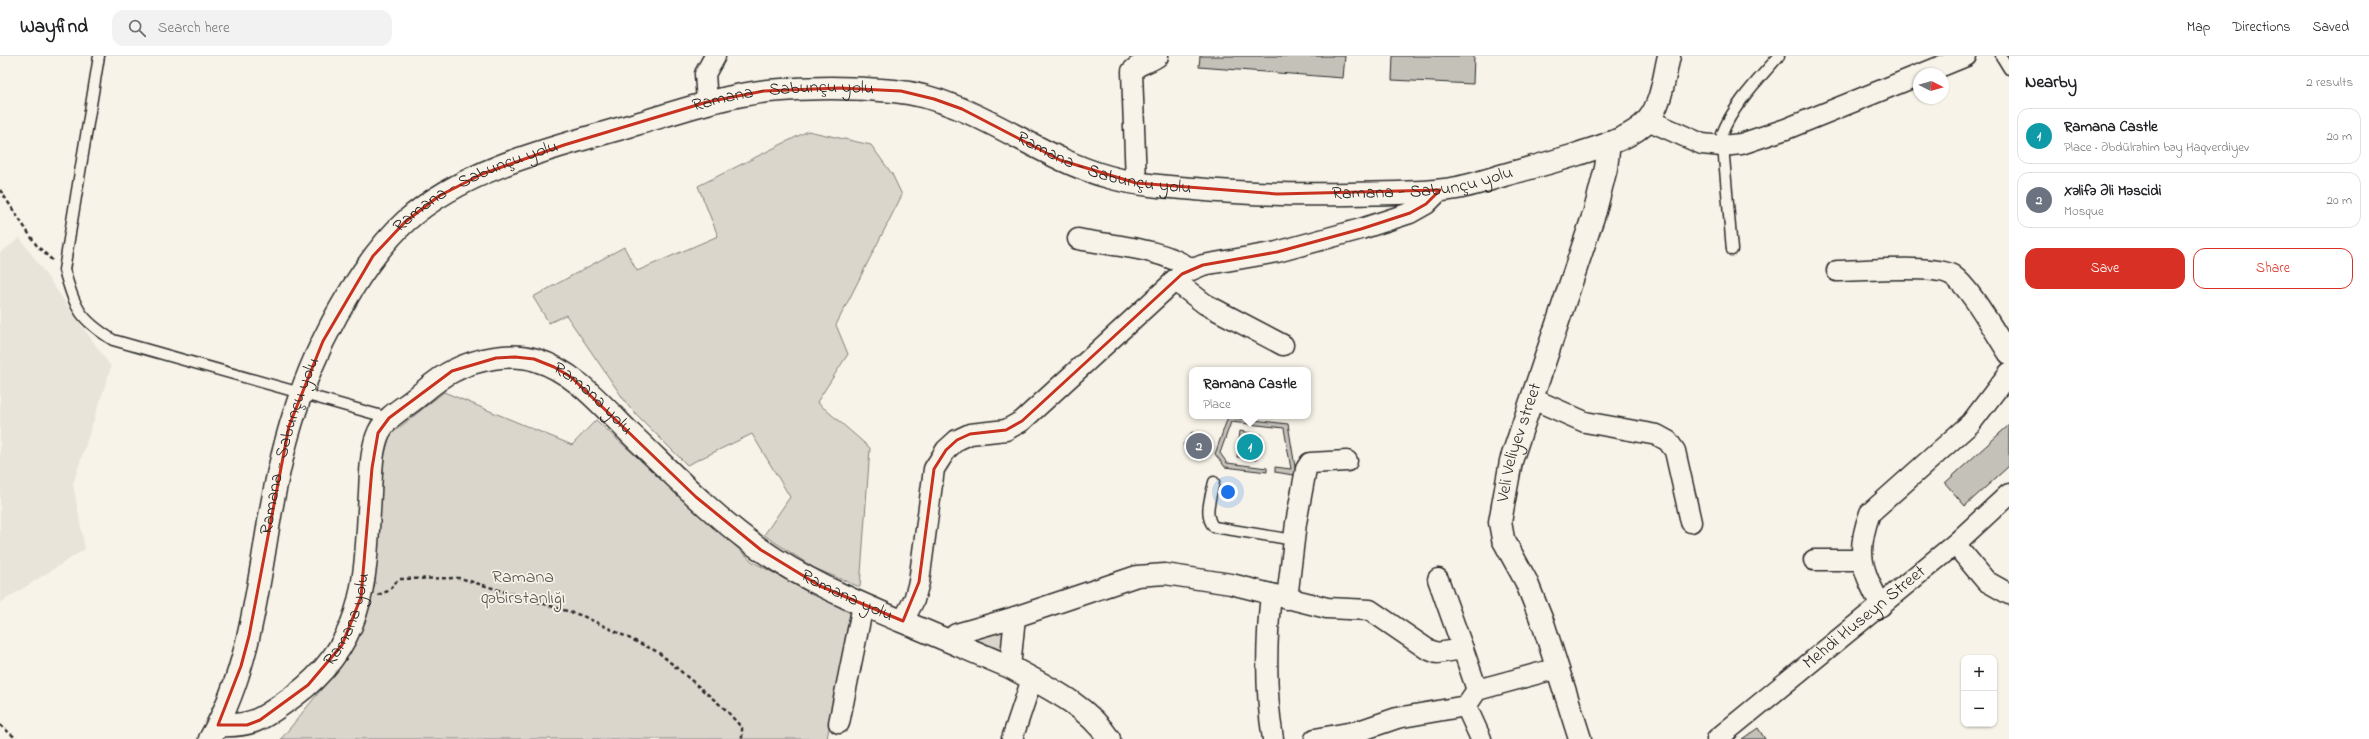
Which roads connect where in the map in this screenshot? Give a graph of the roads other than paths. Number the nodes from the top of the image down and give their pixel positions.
1 (99, 56) edge
2 (715, 56) edge
3 (1158, 56) edge
4 (1669, 56) edge
5 (1779, 56) edge
6 (1966, 56) edge
7 (2001, 56) edge
8 (1937, 68) edge
9 (2009, 69) edge
10 (1913, 77) edge
11 (707, 102) junction
12 (1648, 120) junction
13 (1610, 143) junction
14 (1722, 146) junction
15 (1136, 183) junction
16 (1440, 190) junction
17 (1078, 239) dead end
18 (1732, 250) dead end
19 (1191, 269) junction
20 (1837, 271) dead end
21 (1174, 280) junction
22 (1283, 345) dead end
23 (2009, 354) edge
24 (2009, 373) edge
25 (299, 394) junction
26 (1533, 399) junction
27 (389, 418) junction
28 (1346, 461) dead end
29 (1214, 482) dead end
30 (2009, 494) edge
31 (1691, 522) dead end
32 (1294, 540) junction
33 (1955, 544) junction
34 (1814, 560) dead end
35 (1861, 560) junction
36 (1438, 579) dead end
37 (2009, 594) edge
38 (1279, 597) junction
39 (863, 605) junction
40 (1881, 606) junction
41 (1015, 617) junction
42 (903, 621) junction
43 (950, 641) junction
44 (1463, 649) junction
45 (1010, 667) junction
46 (1558, 668) junction
47 (1032, 679) junction
48 (1477, 690) junction
49 (1466, 706) junction
50 (839, 723) dead end
51 (214, 732) edge
52 (1012, 739) edge
53 (1109, 739) edge
54 (1273, 739) edge
55 (1315, 739) edge
56 (1481, 739) edge
57 (1580, 739) edge
58 (1717, 739) edge

1 - 25 lane
2 - 11 street
3 - 15 street
4 - 12 street, Ramana - Sabunçu yolu
5 - 14 lane
6 - 8 street
7 - 9 lane
10 - 14 street
11 - 15 street, Ramana - Sabunçu yolu
11 - 25 street, Ramana - Sabunçu yolu
12 - 13 street, Ramana - Sabunçu yolu
12 - 14 street
13 - 16 street, Ramana - Sabunçu yolu
13 - 26 street, Veli Veliyev street
14 - 18 lane
15 - 16 street, Ramana - Sabunçu yolu
16 - 19 street
17 - 19 street
19 - 21 street
20 - 23 street
21 - 22 street
21 - 42 street
24 - 35 street
25 - 27 lane
25 - 51 street, Ramana - Sabunçu yolu
26 - 31 street
26 - 46 street, Veli Veliyev street
27 - 39 street, Ramana yolu
27 - 51 street, Ramana yolu
28 - 32 street
29 - 32 lane
30 - 33 street, Mehdi Huseyn Street
32 - 38 street
33 - 37 street
33 - 40 street, Mehdi Huseyn Street
34 - 35 street
35 - 40 street
36 - 44 street
38 - 41 street
38 - 44 street
38 - 54 street
39 - 42 street, Ramana yolu
39 - 50 street
40 - 58 street, Mehdi Huseyn Street
41 - 43 street
41 - 45 street
42 - 43 street, Ramana yolu
43 - 45 street, Ramana yolu
44 - 48 street
45 - 47 street, Ramana yolu
46 - 48 street
46 - 57 street, Veli Veliyev street
47 - 52 street
47 - 53 street, Ramana yolu
48 - 49 street
49 - 55 street
49 - 56 street

